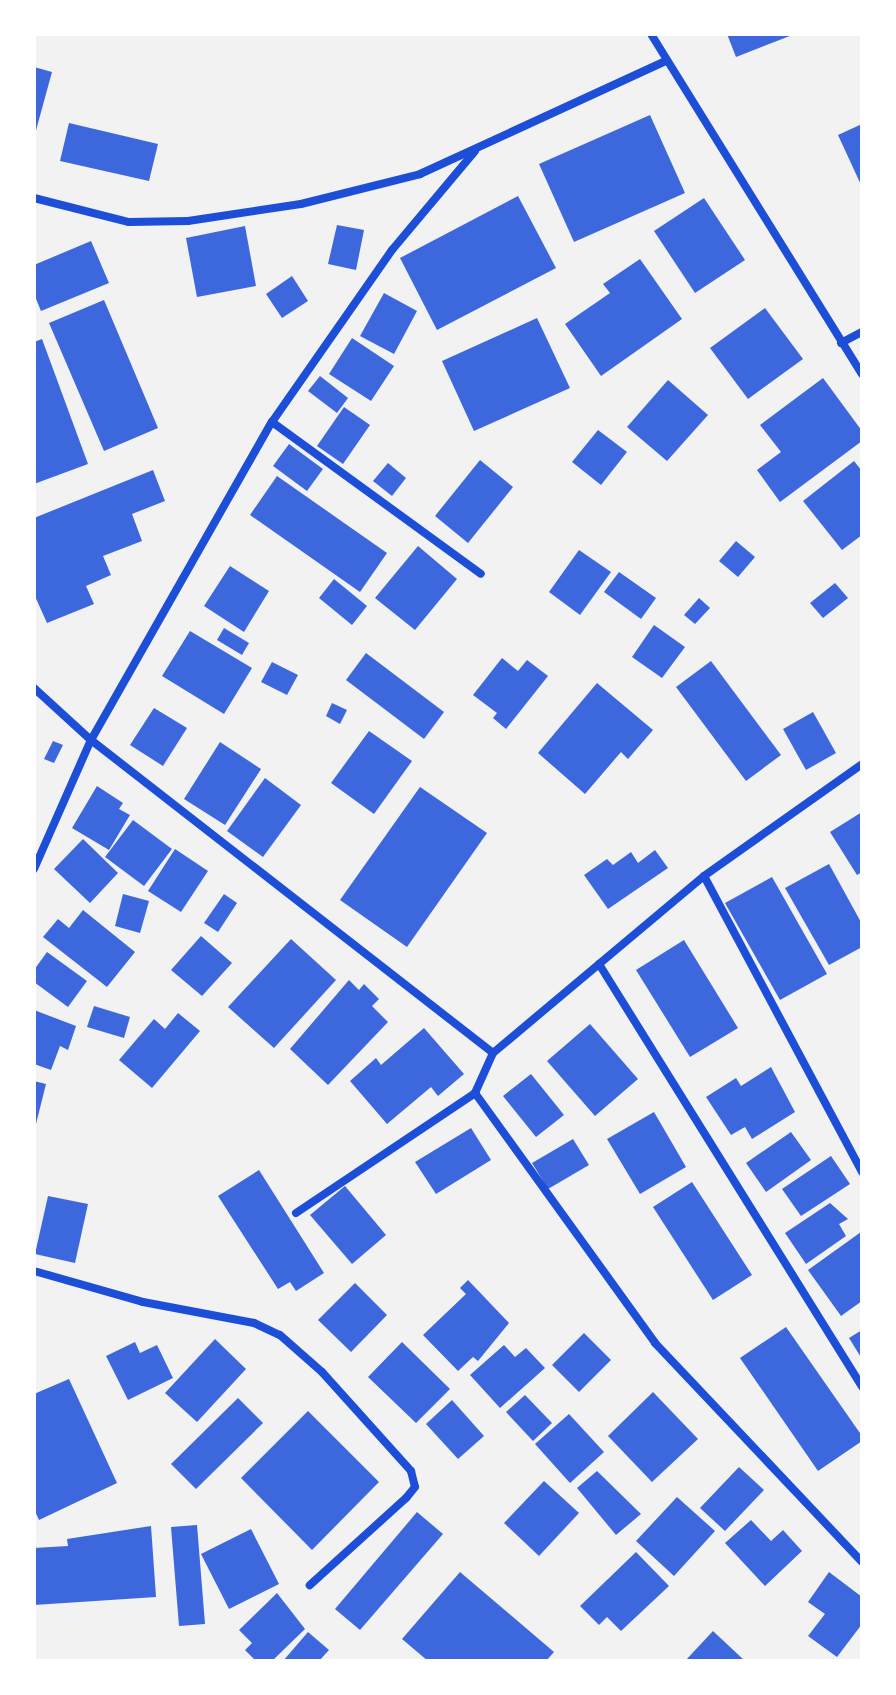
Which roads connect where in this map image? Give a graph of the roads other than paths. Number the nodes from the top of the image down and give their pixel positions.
1 (651, 34) edge
2 (666, 61) junction
3 (475, 151) junction
4 (34, 198) edge
5 (862, 332) edge
6 (841, 343) junction
7 (862, 374) edge
8 (272, 422) junction
9 (481, 574) dead end
10 (34, 688) edge
11 (91, 740) junction
12 (862, 764) edge
13 (34, 869) edge
14 (704, 876) junction
15 (599, 964) junction
16 (493, 1053) junction
17 (475, 1093) junction
18 (862, 1172) edge
19 (296, 1213) dead end
20 (34, 1271) edge
21 (862, 1387) edge
22 (862, 1562) edge
23 (310, 1585) dead end

1 - 2 street
2 - 3 street
2 - 6 street
3 - 4 street
3 - 8 street
5 - 6 street
6 - 7 street
8 - 9 street
8 - 11 street
10 - 11 street
11 - 13 street
11 - 16 street
12 - 14 street
14 - 15 street
14 - 18 street
15 - 16 street
15 - 21 street
16 - 17 street
17 - 19 street
17 - 22 street
20 - 23 street

